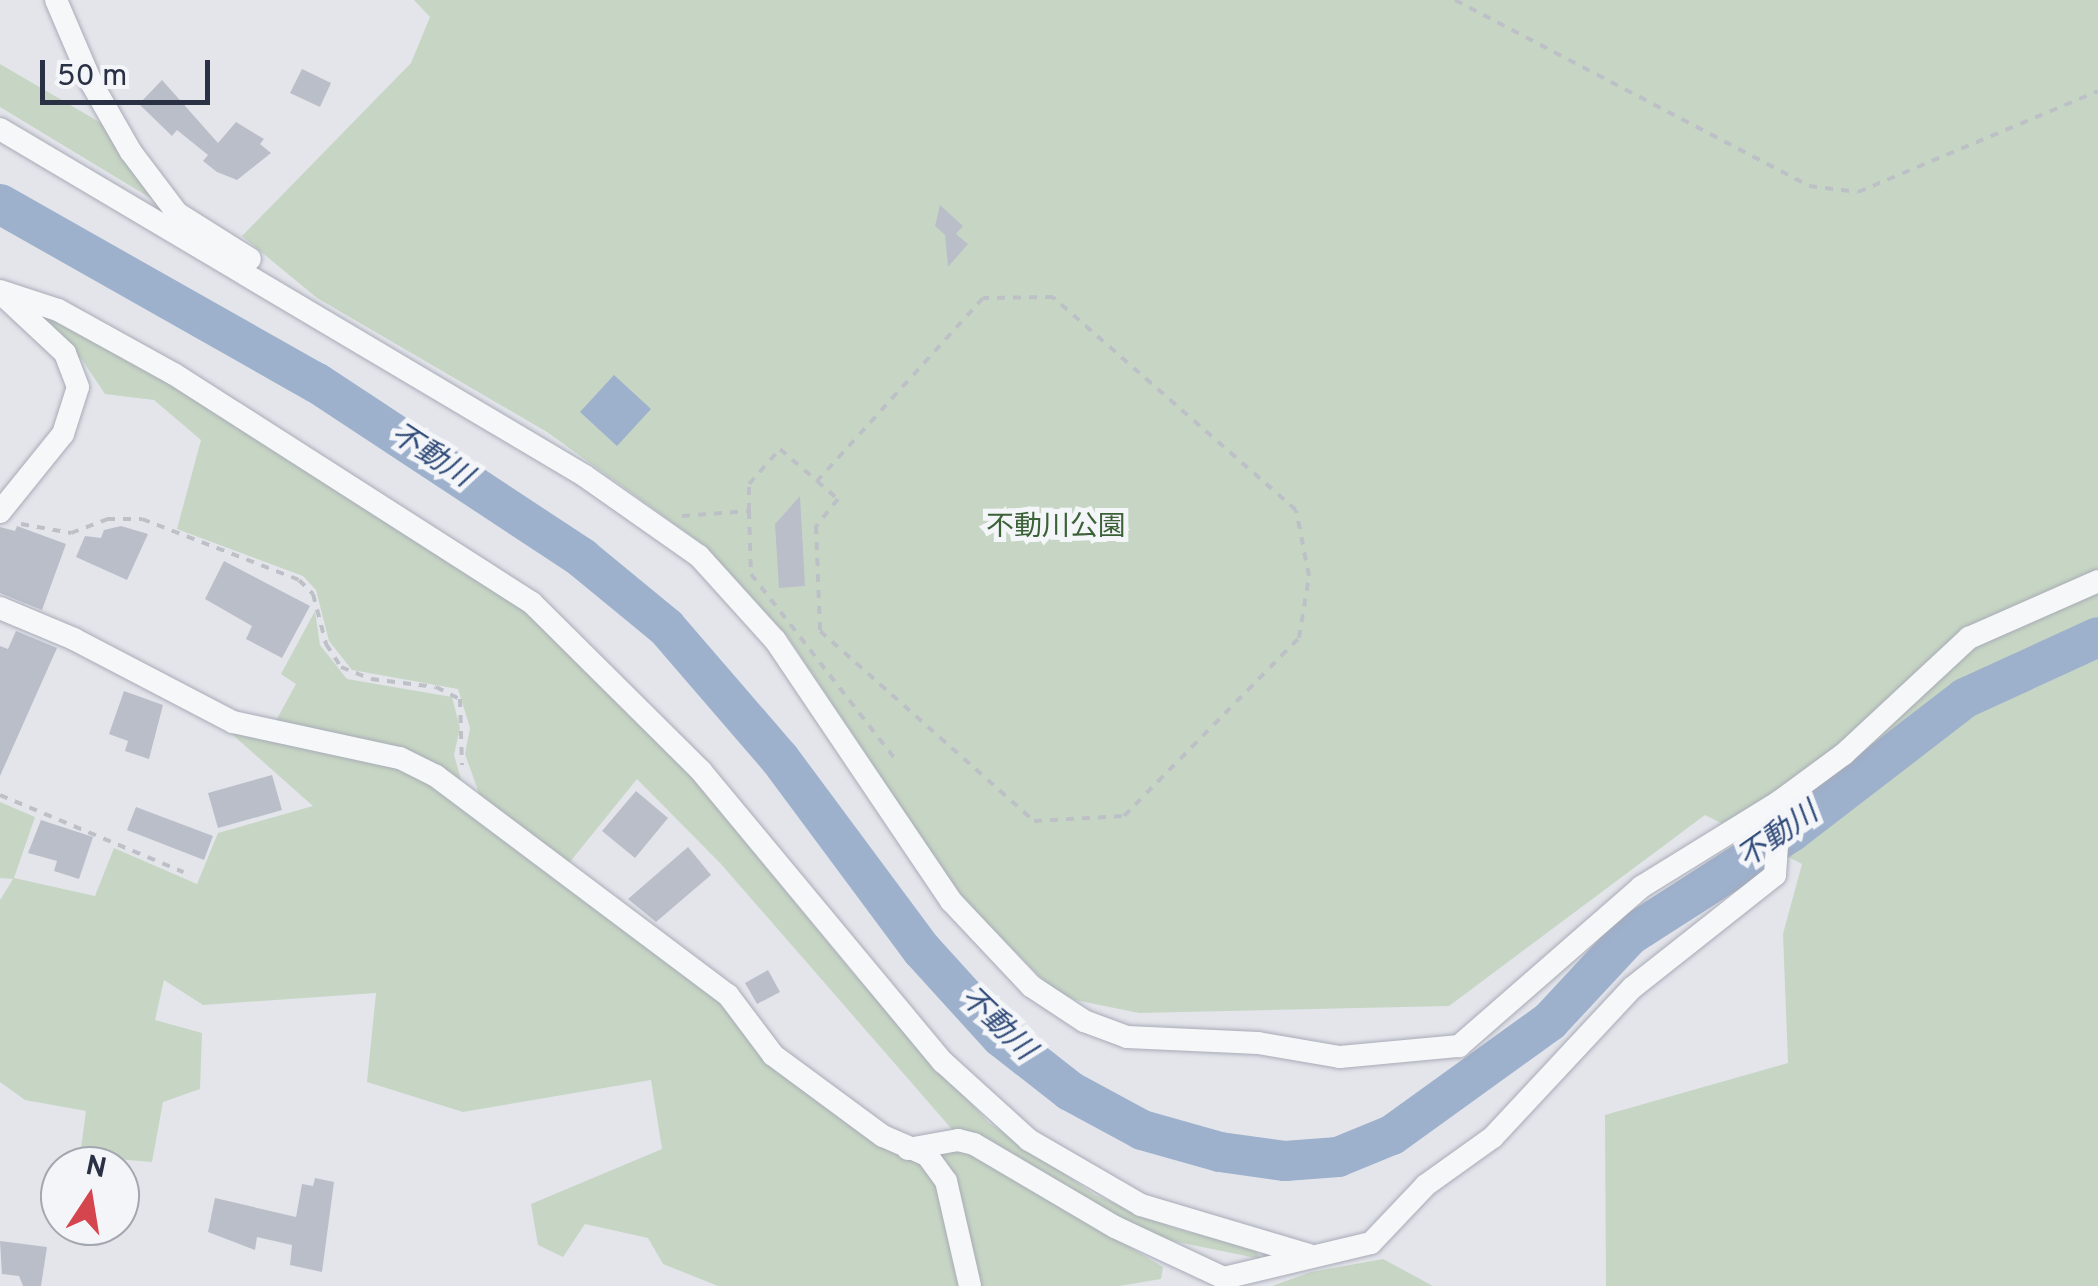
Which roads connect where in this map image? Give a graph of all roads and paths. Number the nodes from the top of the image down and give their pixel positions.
1 (56, 0) edge
2 (1455, 0) edge
3 (2098, 91) edge
4 (0, 129) edge
5 (255, 277) junction
6 (0, 292) edge
7 (817, 481) junction
8 (750, 511) junction
9 (8, 517) edge
10 (650, 518) junction
11 (2098, 582) edge
12 (0, 608) edge
13 (898, 763) dead end
14 (0, 795) edge
15 (476, 807) junction
16 (1781, 811) junction
17 (183, 872) dead end
18 (908, 1148) junction
19 (1309, 1254) junction
20 (1224, 1278) junction
21 (970, 1286) edge
22 (1193, 1286) edge

1 - 5 street
2 - 3 path
4 - 5 street
5 - 10 street
6 - 9 street
6 - 19 street
7 - 7 path
7 - 8 path
8 - 10 path
8 - 13 path
9 - 15 path
10 - 16 street
11 - 16 street
12 - 15 street
14 - 17 path
15 - 18 street
16 - 19 street
18 - 20 street
18 - 21 street
19 - 20 street
20 - 22 street

